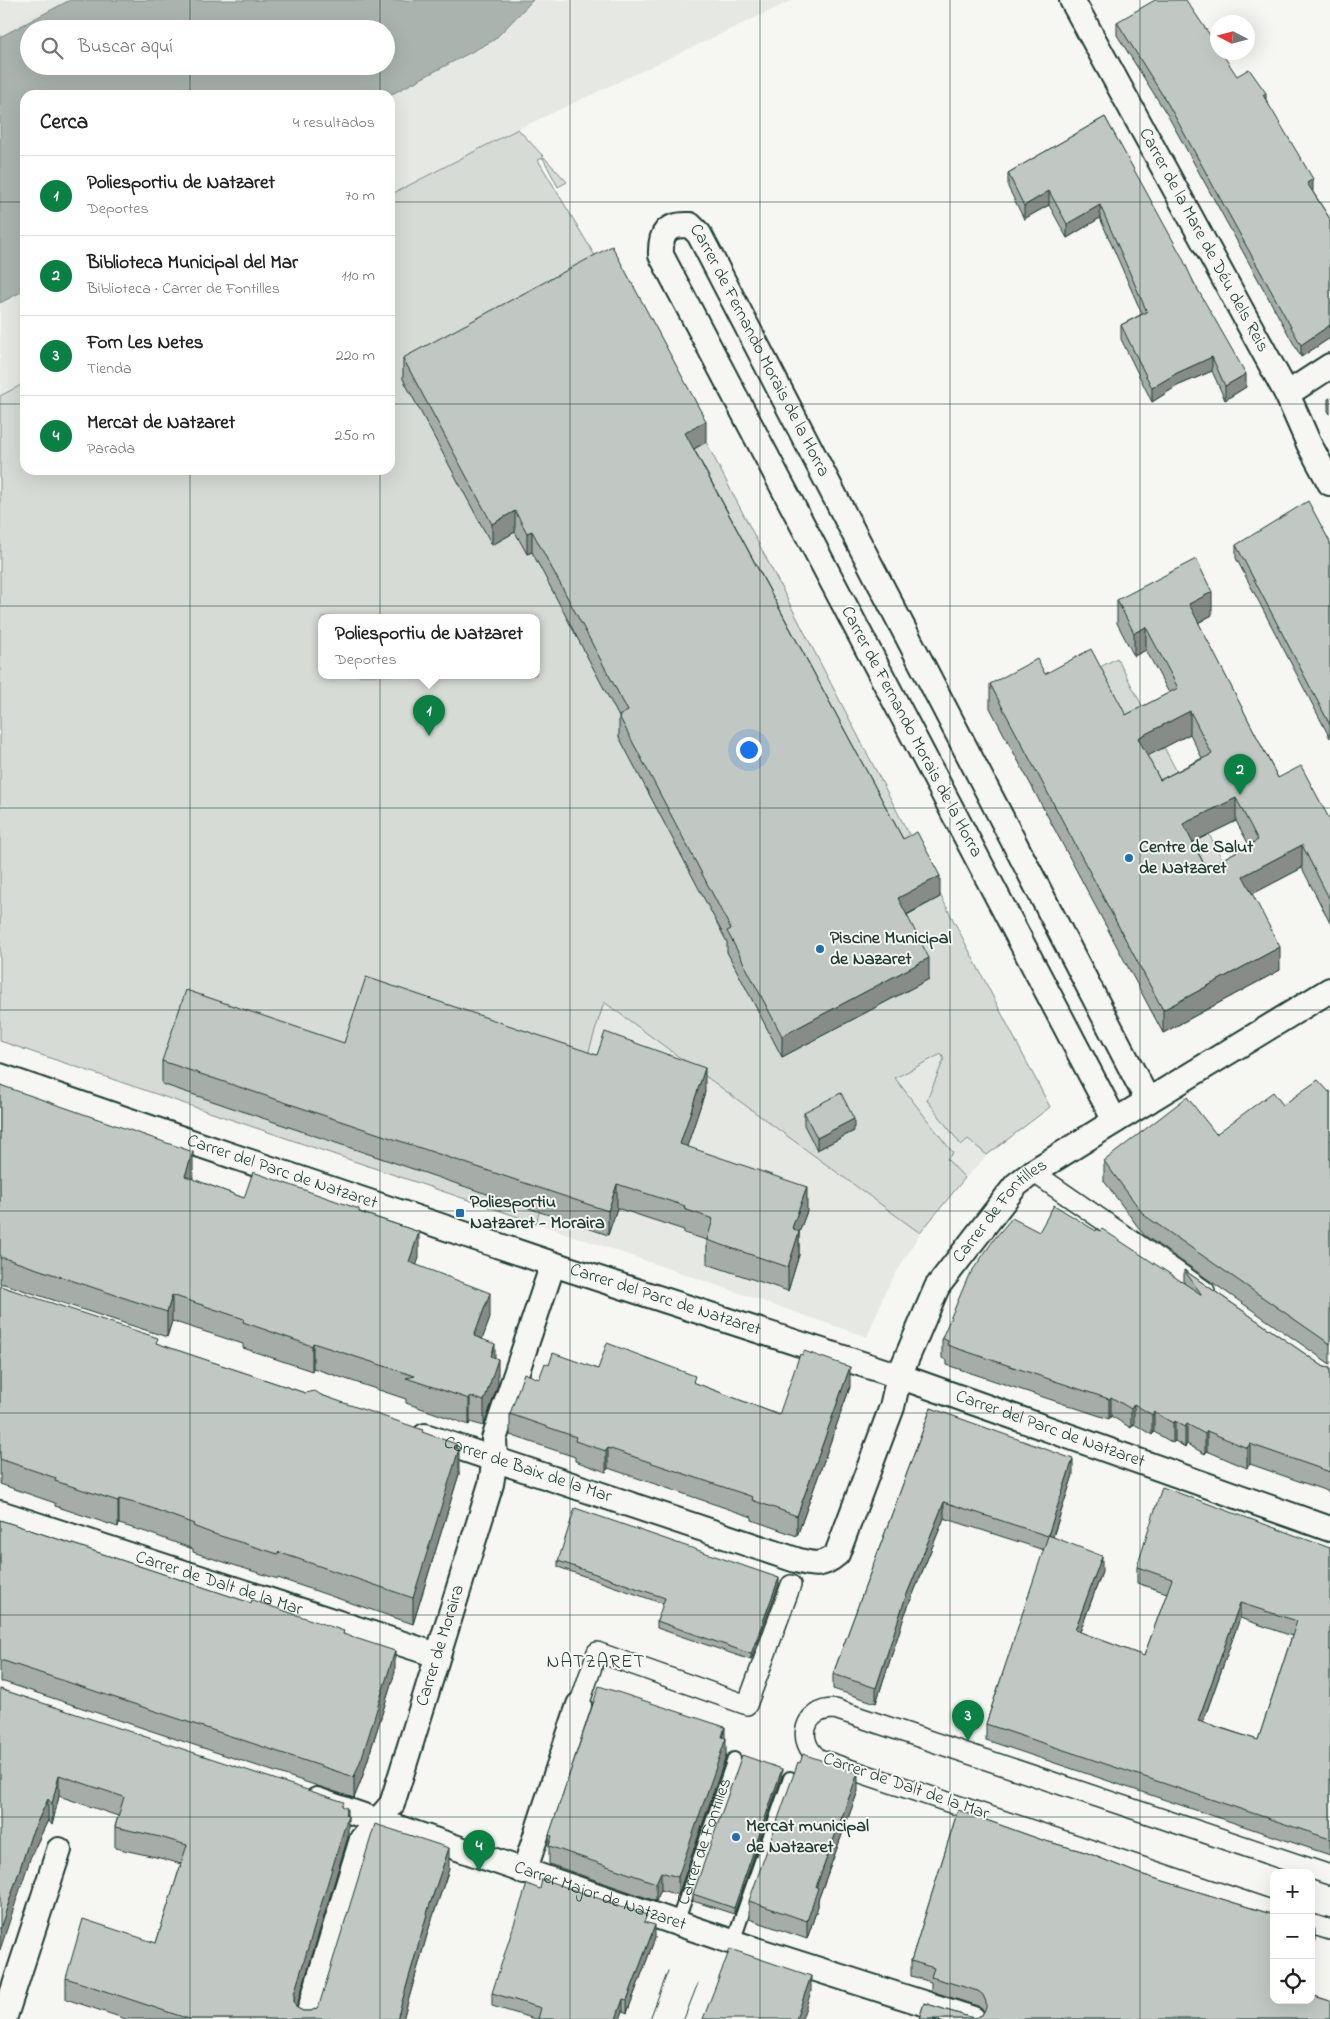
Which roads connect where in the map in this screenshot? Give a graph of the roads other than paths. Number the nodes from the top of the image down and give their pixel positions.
1 (1072, 0) edge
2 (1330, 366) edge
3 (1288, 394) junction
4 (1330, 483) edge
5 (1330, 990) edge
6 (0, 1076) edge
7 (1148, 1101) junction
8 (1115, 1121) junction
9 (1033, 1172) junction
10 (554, 1264) junction
11 (1218, 1300) edge
12 (898, 1376) junction
13 (402, 1428) edge
14 (495, 1459) junction
15 (0, 1513) edge
16 (1330, 1529) edge
17 (827, 1563) joint
18 (791, 1585) dead end
19 (437, 1655) junction
20 (579, 1705) joint
21 (734, 1759) dead end
22 (790, 1778) edge
23 (301, 1794) edge
24 (378, 1822) junction
25 (59, 1850) dead end
26 (1312, 1869) edge
27 (1315, 1870) edge
28 (524, 1872) junction
29 (1330, 1875) edge
30 (1270, 1910) edge
31 (677, 1923) junction
32 (1315, 1925) edge
33 (1330, 1930) edge
34 (733, 1942) junction
35 (904, 2009) edge
36 (8, 2018) edge
37 (307, 2019) edge
38 (973, 2019) edge

1 - 3 street, Carrer de la Mare de Déu dels Reis
2 - 3 street
3 - 4 street, Carrer de la Mare de Déu dels Reis
5 - 7 street, Carrer de Fontilles
6 - 10 street, Carrer del Parc de Natzaret
7 - 8 street, Carrer de Fontilles
7 - 8 street, Carrer de Fernando Morais de la Horra
8 - 9 street, Carrer de Fontilles
9 - 11 street
9 - 12 street, Carrer de Fontilles
10 - 12 street, Carrer del Parc de Natzaret
10 - 14 street, Carrer de Moraira
12 - 16 street, Carrer del Parc de Natzaret
12 - 17 street, Carrer de Fontilles
13 - 14 street, Carrer de Baix de la Mar
14 - 17 street, Carrer de Baix de la Mar
14 - 19 street, Carrer de Moraira
15 - 19 street, Carrer de Dalt de la Mar
18 - 20 street
19 - 24 street, Carrer de Moraira
20 - 28 street
21 - 31 lane, Carrer de Fontilles
22 - 34 lane
23 - 24 street, Carrer Major de Natzaret
24 - 28 street, Carrer Major de Natzaret
24 - 37 street, Carrer de Moraira
25 - 36 street
26 - 30 street, Carrer de Dalt de la Mar
27 - 29 street, Carrer de Dalt de la Mar
28 - 31 street, Carrer Major de Natzaret
31 - 34 street, Carrer Major de Natzaret
32 - 33 street
34 - 35 street, Carrer Major de Natzaret
35 - 38 street, Carrer Major de Natzaret

